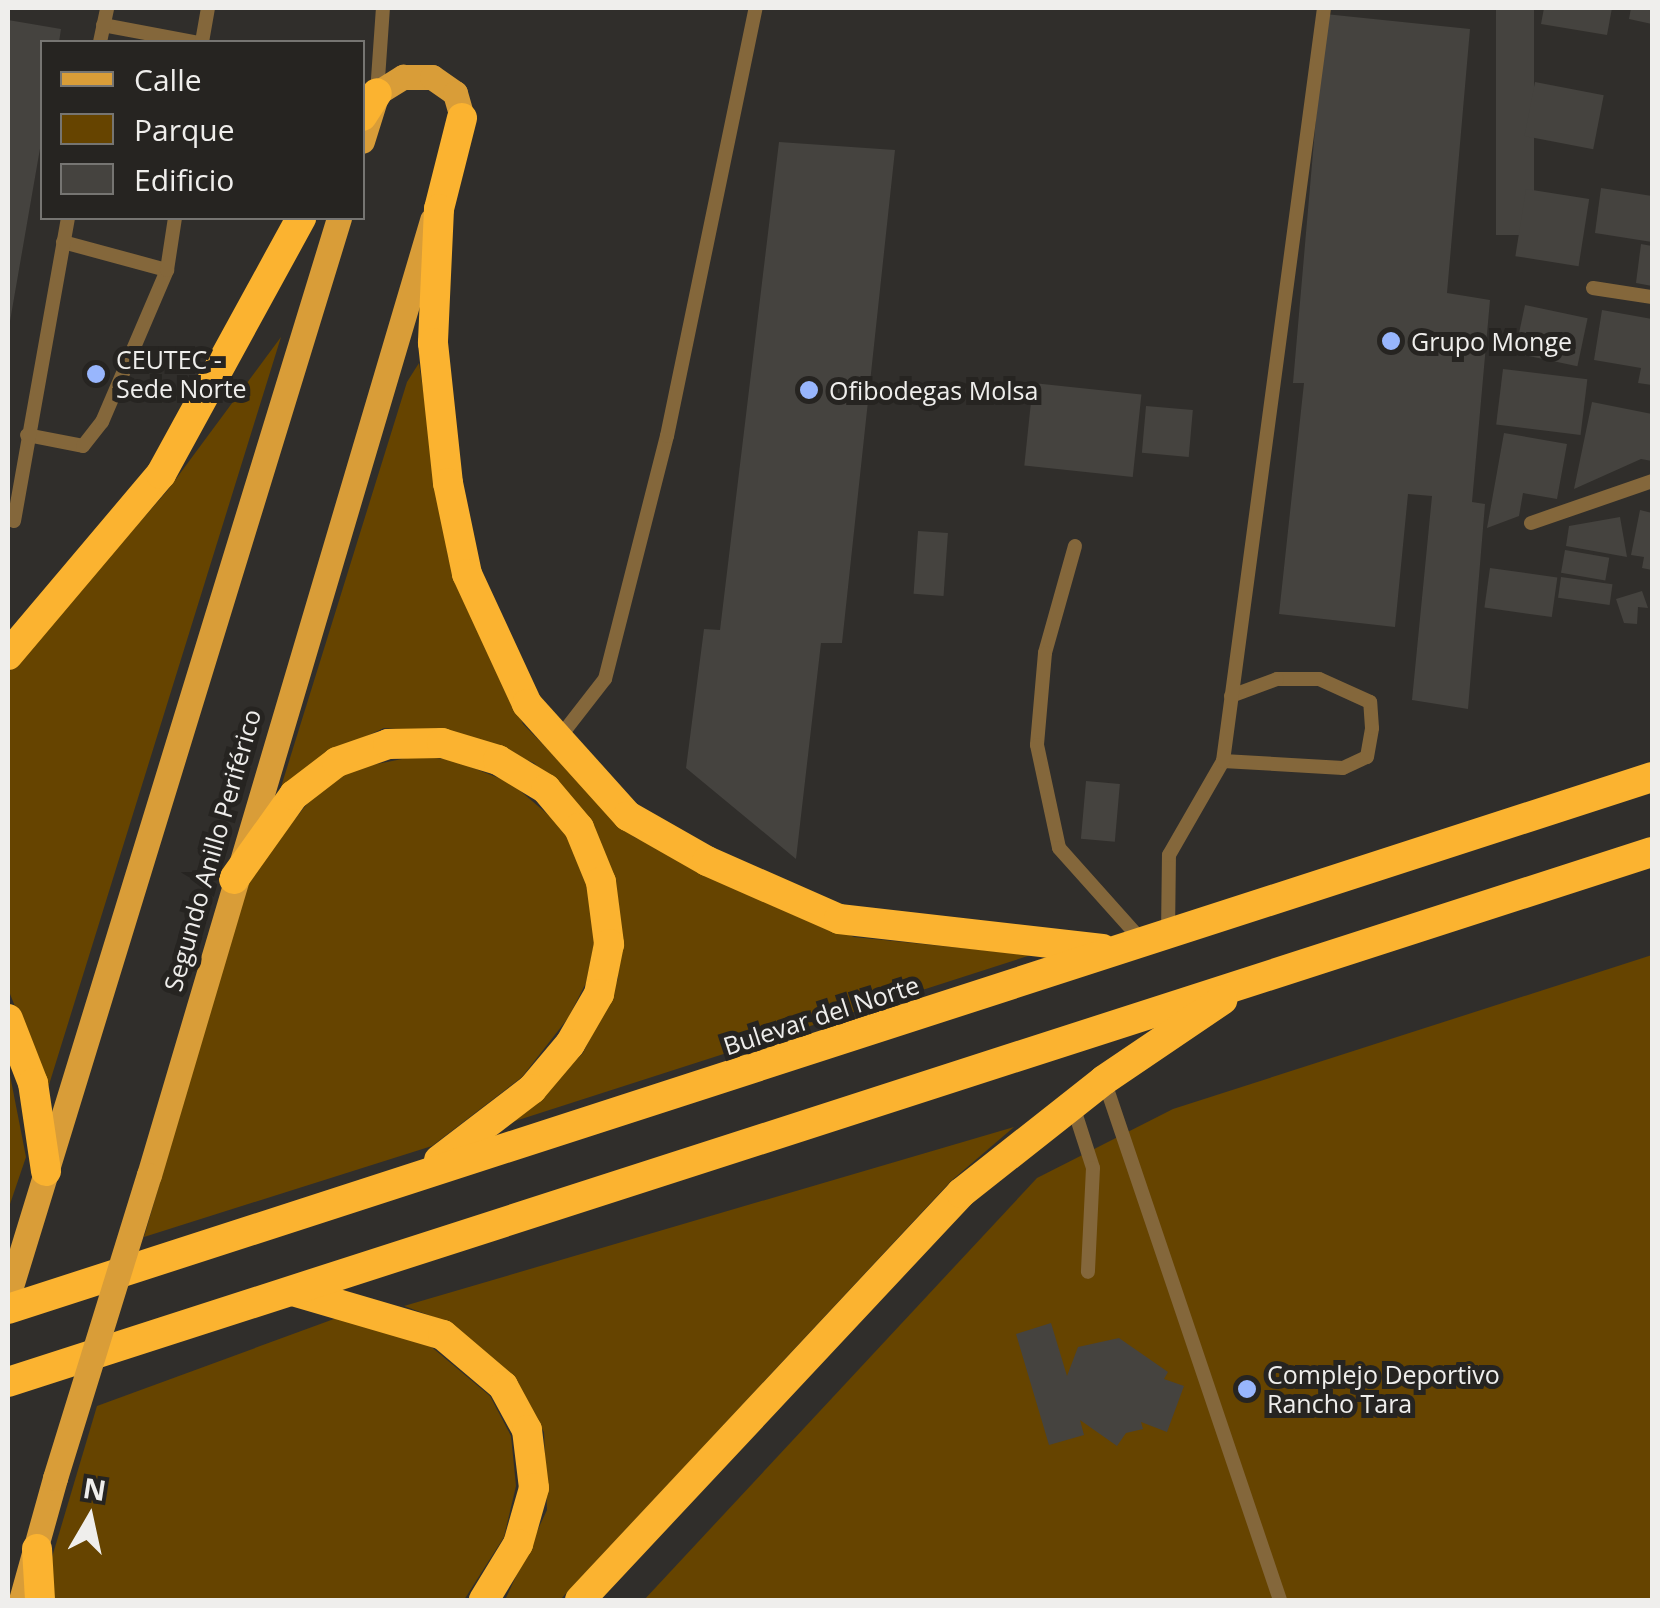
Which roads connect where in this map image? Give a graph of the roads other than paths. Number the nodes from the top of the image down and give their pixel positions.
1 (107, 8) edge
2 (208, 8) edge
3 (383, 8) edge
4 (756, 8) edge
5 (1324, 8) edge
6 (103, 26) junction
7 (100, 40) edge
8 (186, 40) edge
9 (199, 40) edge
10 (367, 99) edge
11 (462, 118) junction
12 (68, 220) edge
13 (175, 220) edge
14 (300, 220) edge
15 (338, 220) edge
16 (63, 242) junction
17 (166, 270) junction
18 (1594, 288) dead end
19 (1652, 297) edge
20 (27, 435) junction
21 (1652, 481) edge
22 (14, 521) dead end
23 (1531, 523) dead end
24 (1074, 546) dead end
25 (8, 656) edge
26 (1231, 696) junction
27 (558, 738) junction
28 (1223, 761) junction
29 (1652, 777) edge
30 (1652, 852) edge
31 (234, 879) junction
32 (1144, 942) junction
33 (1254, 978) junction
34 (8, 1019) edge
35 (1104, 1080) junction
36 (1073, 1105) junction
37 (46, 1171) junction
38 (421, 1174) junction
39 (1088, 1272) dead end
40 (294, 1290) junction
41 (8, 1296) edge
42 (8, 1309) edge
43 (8, 1382) edge
44 (36, 1548) junction
45 (21, 1600) edge
46 (40, 1600) edge
47 (484, 1600) edge
48 (580, 1600) edge
49 (1280, 1600) edge

1 - 6 lane
2 - 9 lane
3 - 10 lane
4 - 27 lane
5 - 26 lane
6 - 7 lane
6 - 8 lane
10 - 11 main road
11 - 27 highway
11 - 31 main road, Segundo Anillo Periférico
12 - 16 lane
13 - 17 lane
14 - 25 highway
15 - 37 main road
16 - 17 lane
16 - 20 lane
17 - 20 lane
18 - 19 lane
20 - 22 lane
21 - 23 lane
24 - 32 lane
26 - 28 lane
26 - 28 lane
27 - 32 highway
28 - 32 lane
29 - 32 highway, Bulevar del Norte
30 - 33 highway
31 - 38 highway
31 - 44 main road, Segundo Anillo Periférico, bridge
32 - 38 highway, Bulevar del Norte
33 - 35 highway
33 - 40 highway
34 - 37 highway
35 - 36 highway
35 - 49 lane
36 - 39 lane
36 - 48 highway
37 - 41 main road
38 - 42 highway, Bulevar del Norte
40 - 43 highway
40 - 47 highway
44 - 45 main road, Segundo Anillo Periférico
44 - 46 highway

